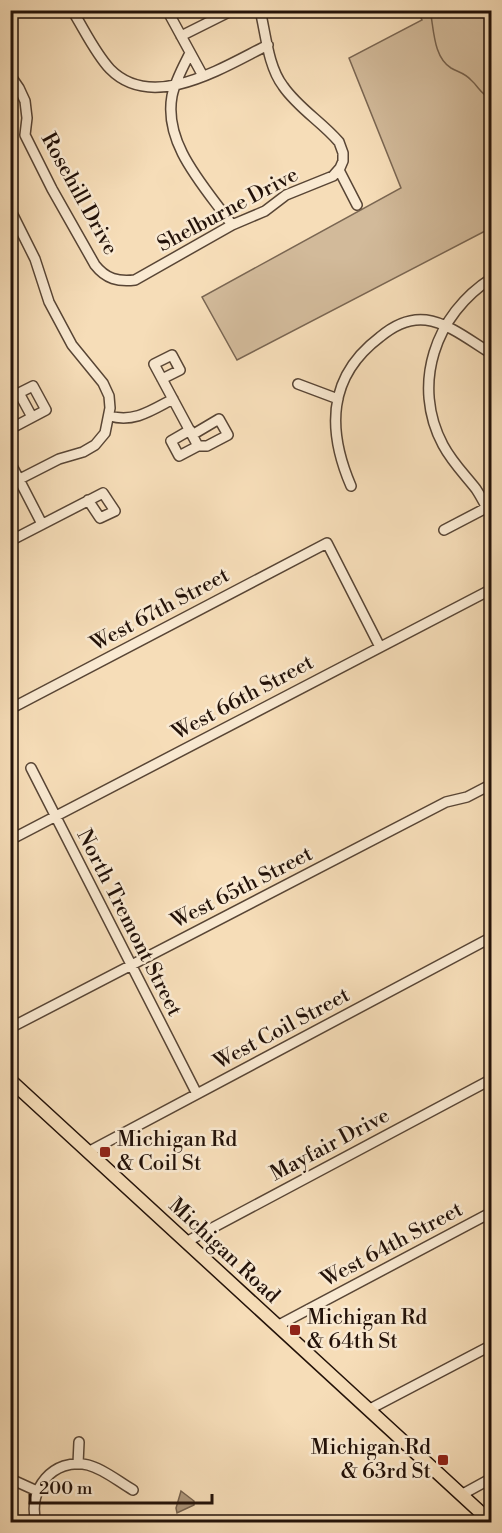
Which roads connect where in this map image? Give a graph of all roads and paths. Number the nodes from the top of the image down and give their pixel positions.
1 (72, 10) edge
2 (167, 10) edge
3 (233, 10) edge
4 (260, 10) edge
5 (180, 36) junction
6 (268, 45) junction
7 (190, 53) junction
8 (10, 75) edge
9 (203, 76) junction
10 (175, 84) junction
11 (340, 167) junction
12 (357, 205) dead end
13 (10, 209) edge
14 (14, 224) edge
15 (232, 225) junction
16 (492, 278) edge
17 (126, 281) joint
18 (444, 326) junction
19 (492, 354) edge
20 (162, 379) junction
21 (298, 384) dead end
22 (173, 399) junction
23 (338, 399) junction
24 (110, 416) junction
25 (32, 417) dead end
26 (10, 429) edge
27 (191, 433) junction
28 (198, 446) junction
29 (10, 462) edge
30 (15, 482) edge
31 (351, 486) dead end
32 (88, 500) dead end
33 (489, 507) edge
34 (492, 518) edge
35 (42, 524) junction
36 (444, 530) dead end
37 (10, 541) edge
38 (492, 589) edge
39 (380, 647) junction
40 (10, 709) edge
41 (30, 768) dead end
42 (492, 784) edge
43 (55, 817) junction
44 (10, 840) edge
45 (492, 937) edge
46 (131, 966) junction
47 (10, 1028) edge
48 (492, 1079) edge
49 (10, 1080) edge
50 (197, 1095) junction
51 (88, 1152) junction
52 (492, 1212) edge
53 (186, 1242) junction
54 (277, 1326) junction
55 (492, 1345) edge
56 (368, 1410) junction
57 (79, 1442) dead end
58 (78, 1464) junction
59 (492, 1478) edge
60 (15, 1481) dead end
61 (133, 1490) dead end
62 (37, 1491) junction
63 (461, 1495) junction
64 (36, 1522) edge
65 (491, 1522) edge

1 - 10 street
2 - 5 street
3 - 5 street
4 - 6 street
5 - 7 street
6 - 9 street
6 - 11 street
7 - 9 street
7 - 10 street
8 - 17 street, Rosehill Drive
9 - 10 street
10 - 15 street
11 - 12 street
11 - 15 street, Shelburne Drive
13 - 14 street
14 - 24 street
15 - 17 street, Shelburne Drive
16 - 18 street
18 - 19 street
18 - 23 street
18 - 33 street
20 - 20 street
20 - 22 street
21 - 23 street
22 - 24 street
22 - 27 street
23 - 31 street
24 - 30 street
25 - 26 street
27 - 28 street
27 - 28 street
27 - 28 street
29 - 30 street
30 - 35 street
32 - 35 street
33 - 34 street
33 - 36 street
35 - 37 street
38 - 39 street, West 66th Street
39 - 40 street, West 67th Street
39 - 43 street, West 66th Street
41 - 43 street, North Tremont Street
42 - 46 street, West 65th Street
43 - 44 street, West 66th Street
43 - 46 street, North Tremont Street
45 - 50 street, West Coil Street
46 - 47 street, West 65th Street
46 - 50 street, North Tremont Street
48 - 53 street, Mayfair Drive
49 - 51 main road, Michigan Road
50 - 51 street, West Coil Street
51 - 53 main road, Michigan Road
52 - 54 street, West 64th Street
53 - 54 main road, Michigan Road
54 - 56 main road, Michigan Road
55 - 56 street
56 - 63 main road, Michigan Road
57 - 58 street
58 - 61 street
58 - 62 street
59 - 63 street
60 - 62 street
62 - 64 street
63 - 65 main road, Michigan Road

